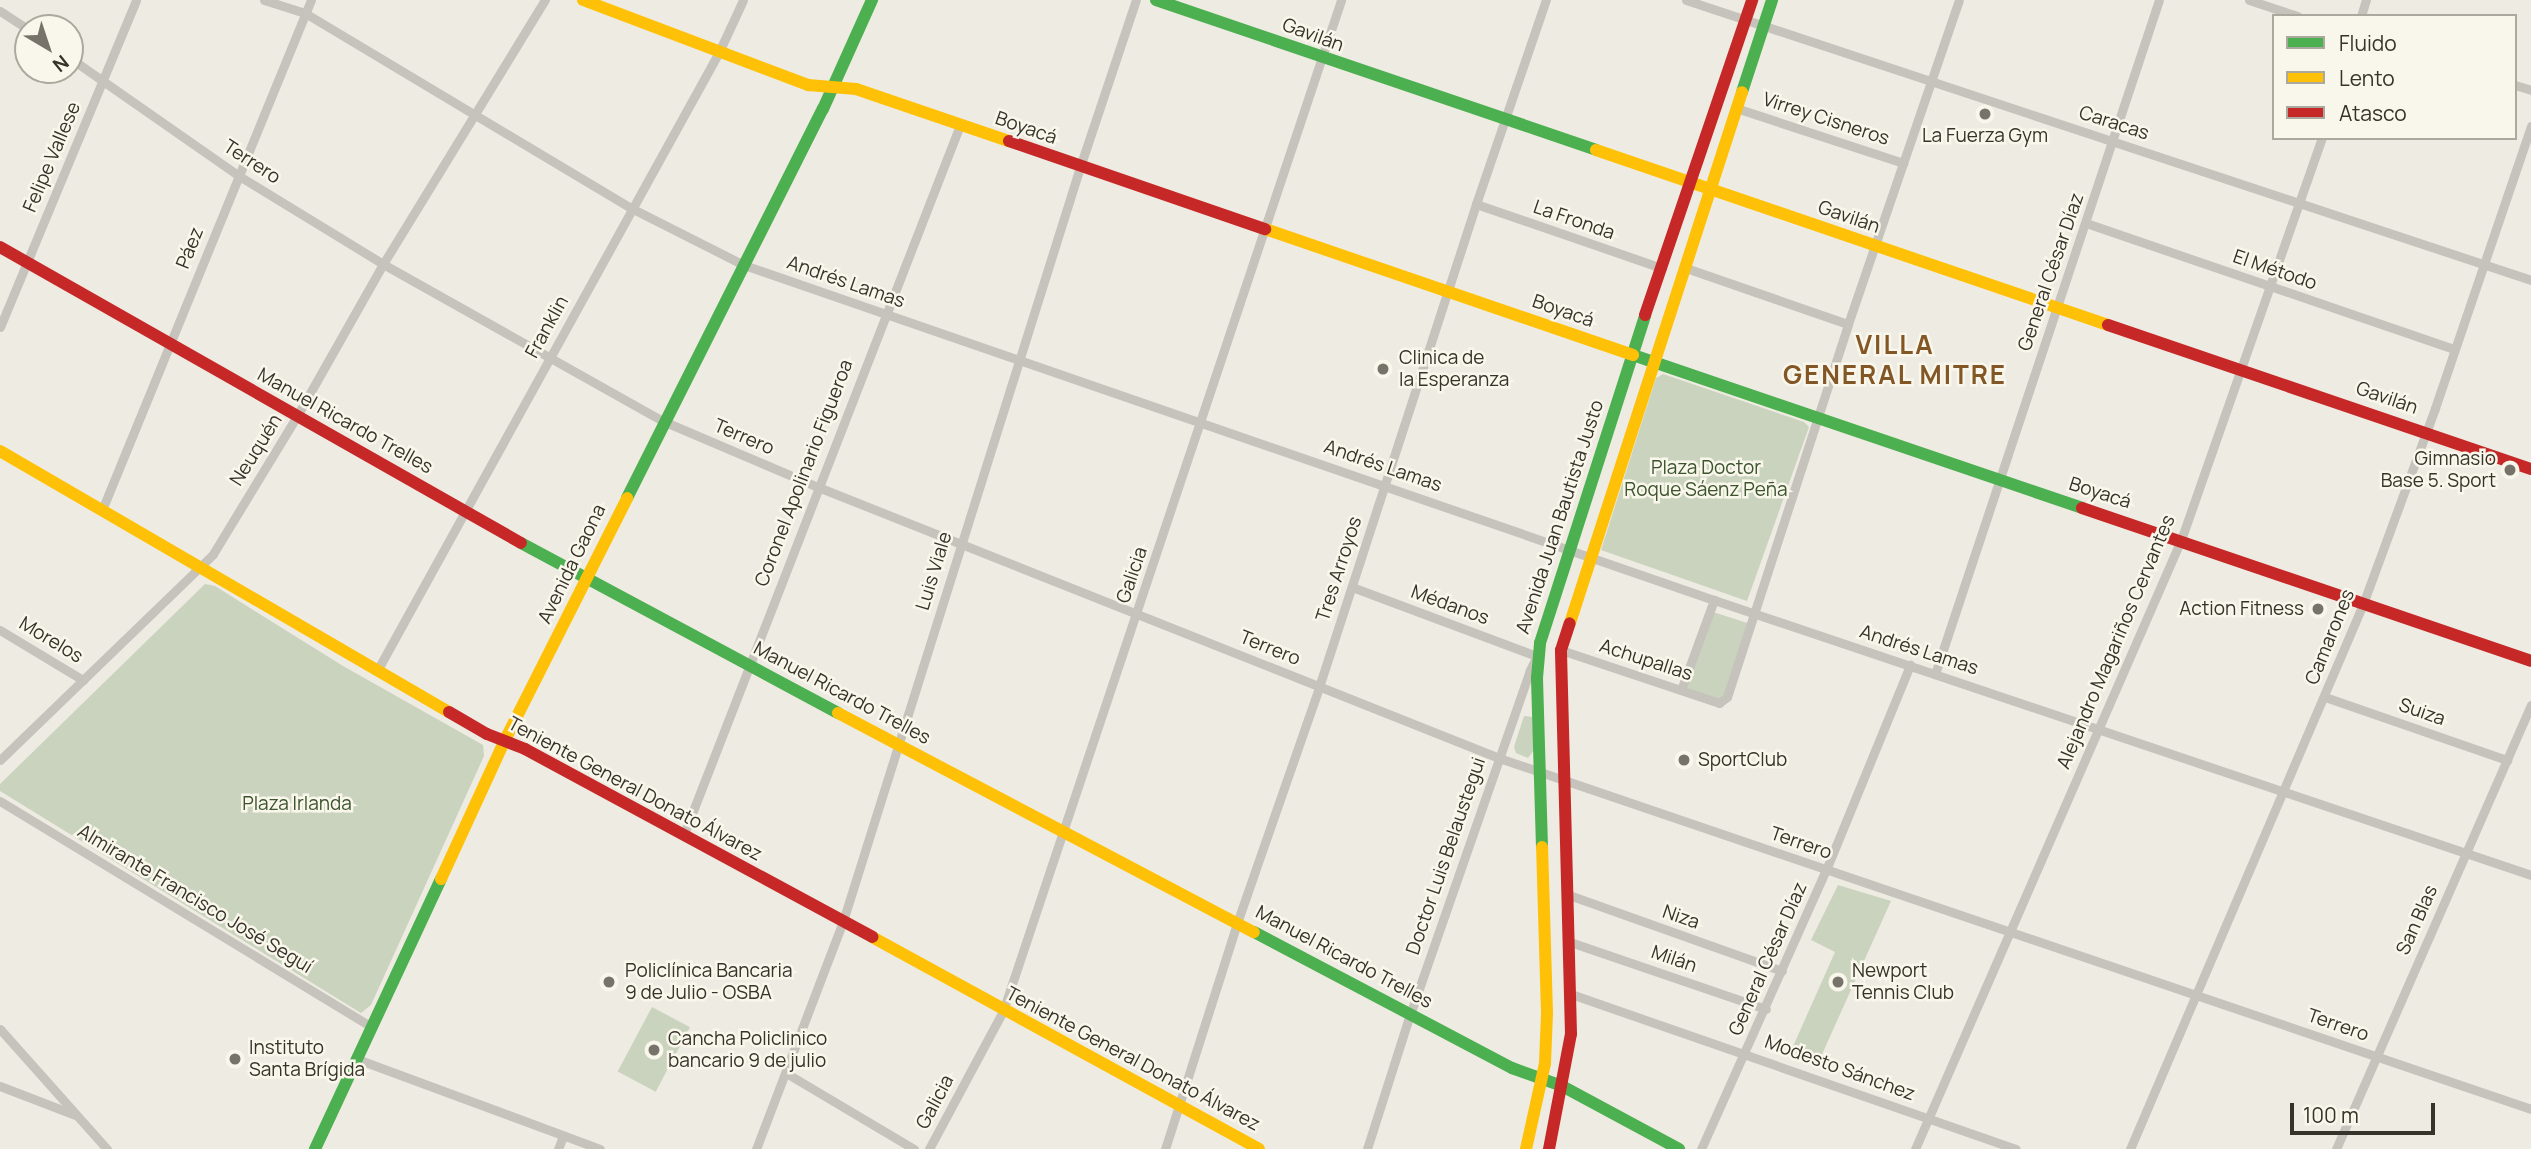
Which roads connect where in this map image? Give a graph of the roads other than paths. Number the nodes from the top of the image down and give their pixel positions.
1 (136, 0) edge
2 (264, 0) edge
3 (311, 0) edge
4 (545, 0) edge
5 (583, 0) edge
6 (743, 0) edge
7 (872, 0) edge
8 (1136, 0) edge
9 (1156, 0) edge
10 (1341, 0) edge
11 (1546, 0) edge
12 (1686, 0) edge
13 (1752, 0) edge
14 (1772, 0) edge
15 (1959, 0) edge
16 (2159, 0) edge
17 (2249, 0) edge
18 (306, 13) junction
19 (2291, 14) edge
20 (1745, 20) junction
21 (1764, 26) junction
22 (719, 52) junction
23 (1322, 58) junction
24 (84, 67) edge
25 (103, 80) junction
26 (1930, 81) junction
27 (833, 88) junction
28 (1739, 109) junction
29 (475, 116) junction
30 (1504, 121) junction
31 (960, 125) junction
32 (2531, 126) edge
33 (2321, 140) edge
34 (2113, 142) junction
35 (1903, 163) junction
36 (1080, 167) junction
37 (239, 176) junction
38 (1690, 183) junction
39 (1712, 191) junction
40 (2301, 202) junction
41 (1476, 204) junction
42 (633, 209) junction
43 (2086, 223) junction
44 (1265, 230) junction
45 (1874, 245) junction
46 (0, 247) edge
47 (27, 263) junction
48 (383, 264) junction
49 (2484, 264) junction
50 (744, 265) junction
51 (1661, 268) junction
52 (1686, 268) junction
53 (2531, 280) edge
54 (2270, 287) junction
55 (1448, 292) junction
56 (2057, 308) junction
57 (885, 314) junction
58 (1848, 324) junction
59 (0, 327) edge
60 (170, 345) junction
61 (2453, 349) junction
62 (1632, 355) junction
63 (550, 357) junction
64 (1018, 362) junction
65 (1656, 363) junction
66 (2241, 369) junction
67 (297, 416) junction
68 (1819, 418) junction
69 (663, 421) junction
70 (1202, 422) junction
71 (2426, 432) junction
72 (0, 451) edge
73 (2531, 469) edge
74 (2000, 480) junction
75 (1385, 485) junction
76 (818, 487) junction
77 (103, 510) junction
78 (465, 510) junction
79 (2180, 540) junction
80 (961, 543) junction
81 (1570, 549) junction
82 (1591, 556) junction
83 (202, 567) junction
84 (586, 580) junction
85 (1352, 587) junction
86 (1714, 600) junction
87 (2363, 604) junction
88 (1137, 613) junction
89 (1756, 614) junction
90 (0, 630) edge
91 (1561, 650) junction
92 (1537, 656) junction
93 (2531, 660) edge
94 (747, 665) junction
95 (1910, 665) junction
96 (378, 669) junction
97 (1935, 674) junction
98 (83, 680) junction
99 (1320, 687) junction
100 (1681, 690) junction
101 (2325, 696) junction
102 (2531, 705) edge
103 (2099, 727) junction
104 (505, 740) junction
105 (898, 744) junction
106 (1499, 758) junction
107 (0, 760) edge
108 (2507, 761) junction
109 (1541, 772) junction
110 (1564, 779) junction
111 (2284, 791) junction
112 (0, 801) edge
113 (1063, 831) junction
114 (684, 834) junction
115 (2466, 853) junction
116 (1826, 870) junction
117 (2531, 875) edge
118 (1569, 895) junction
119 (843, 921) junction
120 (1237, 923) junction
121 (2010, 931) junction
122 (1570, 942) junction
123 (1782, 971) junction
124 (1571, 994) junction
125 (2197, 996) junction
126 (1766, 1009) junction
127 (1003, 1011) junction
128 (1410, 1014) junction
129 (372, 1027) junction
130 (0, 1029) edge
131 (1746, 1053) junction
132 (2375, 1057) junction
133 (357, 1059) junction
134 (786, 1073) junction
135 (1542, 1080) junction
136 (0, 1086) edge
137 (1562, 1086) junction
138 (1179, 1104) junction
139 (2531, 1109) edge
140 (77, 1116) junction
141 (1930, 1119) junction
142 (563, 1136) junction
143 (107, 1149) edge
144 (314, 1149) edge
145 (558, 1149) edge
146 (600, 1149) edge
147 (756, 1149) edge
148 (914, 1149) edge
149 (929, 1149) edge
150 (1165, 1149) edge
151 (1259, 1149) edge
152 (1367, 1149) edge
153 (1526, 1149) edge
154 (1549, 1149) edge
155 (1679, 1149) edge
156 (1701, 1149) edge
157 (1915, 1149) edge
158 (2016, 1149) edge
159 (2130, 1149) edge
160 (2336, 1149) edge

1 - 25 street, Felipe Vallese
2 - 18 street, Andrés Lamas
3 - 18 street, Páez
4 - 29 street, Neuquén
5 - 22 street, Boyacá
6 - 22 street, Franklin
7 - 27 street, Avenida Gaona
8 - 36 street, Luis Viale
9 - 23 street, Gavilán
10 - 23 street, Galicia
11 - 30 street, Tres Arroyos
12 - 20 street, Caracas
13 - 20 street, Avenida Juan Bautista Justo
14 - 21 street
15 - 26 street
16 - 34 street, General César Díaz
17 - 19 street
18 - 29 street, Andrés Lamas
18 - 37 street, Páez
20 - 21 street, Caracas
20 - 38 street, Avenida Juan Bautista Justo
21 - 26 street, Caracas
21 - 28 street
22 - 27 street, Boyacá
22 - 42 street, Franklin
23 - 30 street, Gavilán
23 - 44 street, Galicia
24 - 25 street, Terrero
25 - 37 street, Terrero
25 - 47 street, Felipe Vallese
26 - 34 street, Caracas
26 - 35 street
27 - 31 street, Boyacá
27 - 50 street, Avenida Gaona
28 - 35 street, Virrey Cisneros
28 - 39 street
29 - 42 street, Andrés Lamas
29 - 48 street, Neuquén
30 - 38 street, Gavilán
30 - 41 street, Tres Arroyos
31 - 36 street, Boyacá
31 - 57 street, Coronel Apolinario Figueroa
32 - 49 street, Camarones
33 - 40 street, Alejandro Magariños Cervantes
34 - 40 street, Caracas
34 - 43 street, General César Díaz
35 - 45 street
36 - 44 street, Boyacá
36 - 64 street, Luis Viale
37 - 48 street, Terrero
37 - 60 street, Páez
38 - 39 street, Gavilán
38 - 51 street, Avenida Juan Bautista Justo
39 - 45 street, Gavilán
39 - 52 street
40 - 49 street, Caracas
40 - 54 street, Alejandro Magariños Cervantes
41 - 51 street, La Fronda
41 - 55 street, Tres Arroyos
42 - 50 street, Andrés Lamas
42 - 63 street, Franklin
43 - 54 street, El Método
43 - 56 street, General César Díaz
44 - 55 street, Boyacá
44 - 70 street, Galicia
45 - 56 street, Gavilán
45 - 58 street
46 - 47 street, Manuel Ricardo Trelles
47 - 59 street, Felipe Vallese
47 - 60 street, Manuel Ricardo Trelles
48 - 63 street, Terrero
48 - 67 street, Neuquén
49 - 53 street, Caracas
49 - 61 street, Camarones
50 - 57 street, Andrés Lamas
50 - 69 street, Avenida Gaona
51 - 62 street, Avenida Juan Bautista Justo
52 - 58 street
52 - 65 street
54 - 61 street, El Método
54 - 66 street, Alejandro Magariños Cervantes
55 - 62 street, Boyacá
55 - 75 street, Tres Arroyos
56 - 66 street, Gavilán
56 - 74 street, General César Díaz
57 - 64 street, Andrés Lamas
57 - 76 street, Coronel Apolinario Figueroa
58 - 68 street
60 - 67 street, Manuel Ricardo Trelles
60 - 77 street, Páez
61 - 71 street, Camarones
62 - 65 street, Boyacá
62 - 81 street, Avenida Juan Bautista Justo
63 - 69 street, Terrero
63 - 78 street, Franklin
64 - 70 street, Andrés Lamas
64 - 80 street, Luis Viale
65 - 68 street, Boyacá
65 - 82 street
66 - 71 street, Gavilán
66 - 79 street, Alejandro Magariños Cervantes
67 - 78 street, Manuel Ricardo Trelles
67 - 83 street, Neuquén
68 - 74 street, Boyacá
68 - 89 street
69 - 76 street, Terrero
69 - 84 street, Avenida Gaona
70 - 75 street, Andrés Lamas
70 - 88 street, Galicia
71 - 73 street, Gavilán
71 - 87 street, Camarones
72 - 77 street, Teniente General Donato Álvarez
74 - 79 street, Boyacá
74 - 97 street, General César Díaz
75 - 81 street, Andrés Lamas
75 - 85 street, Tres Arroyos
76 - 80 street, Terrero
76 - 94 street, Coronel Apolinario Figueroa
77 - 83 street, Teniente General Donato Álvarez
78 - 84 street, Manuel Ricardo Trelles
78 - 96 street, Franklin
79 - 87 street, Boyacá
79 - 103 street, Alejandro Magariños Cervantes
80 - 88 street, Terrero
80 - 105 street, Luis Viale
81 - 82 street, Andrés Lamas
81 - 92 street, Avenida Juan Bautista Justo
82 - 86 street, Andrés Lamas
82 - 91 street
83 - 96 street, Teniente General Donato Álvarez
83 - 98 street, Neuquén
84 - 94 street, Manuel Ricardo Trelles
84 - 104 street, Avenida Gaona
85 - 92 street, Médanos
85 - 99 street, Tres Arroyos
86 - 89 street, Andrés Lamas
86 - 100 street
87 - 93 street, Boyacá
87 - 101 street, Camarones
88 - 99 street, Terrero
88 - 113 street, Galicia
89 - 95 street, Andrés Lamas
89 - 100 street, Achupallas
90 - 98 street, Morelos
91 - 100 street, Achupallas
91 - 110 street
92 - 106 street, Doctor Luis Belaustegui
92 - 109 street, Avenida Juan Bautista Justo
94 - 105 street, Manuel Ricardo Trelles
94 - 114 street, Coronel Apolinario Figueroa
95 - 97 street, Andrés Lamas
95 - 116 street, General César Díaz
96 - 104 street, Teniente General Donato Álvarez
97 - 103 street, Andrés Lamas
98 - 107 street, Neuquén
99 - 106 street, Terrero
99 - 120 street, Tres Arroyos
101 - 108 street, Suiza
101 - 111 street, Camarones
102 - 108 street, San Blas
103 - 111 street, Andrés Lamas
103 - 121 street, Alejandro Magariños Cervantes
104 - 114 street, Teniente General Donato Álvarez
104 - 129 street, Avenida Gaona
105 - 113 street, Manuel Ricardo Trelles
105 - 119 street, Luis Viale
106 - 109 street, Terrero
106 - 128 street, Doctor Luis Belaustegui
108 - 115 street, San Blas
109 - 110 street, Terrero
109 - 135 street, Avenida Juan Bautista Justo
110 - 116 street, Terrero
110 - 118 street
111 - 115 street, Andrés Lamas
111 - 125 street, Camarones
112 - 129 street, Almirante Francisco José Seguí
113 - 120 street, Manuel Ricardo Trelles
113 - 127 street, Galicia
114 - 119 street, Teniente General Donato Álvarez
115 - 117 street, Andrés Lamas
115 - 132 street, San Blas
116 - 121 street, Terrero
116 - 123 street, General César Díaz
118 - 122 street
118 - 123 street, Niza
119 - 127 street, Teniente General Donato Álvarez
119 - 134 street, Luis Viale
120 - 128 street, Manuel Ricardo Trelles
120 - 138 street, Tres Arroyos
121 - 125 street, Terrero
121 - 141 street, Alejandro Magariños Cervantes
122 - 124 street
122 - 126 street, Milán
123 - 126 street, General César Díaz
124 - 131 street, Modesto Sánchez
124 - 137 street
125 - 132 street, Terrero
125 - 159 street, Camarones
126 - 131 street, General César Díaz
127 - 138 street, Teniente General Donato Álvarez
127 - 149 street, Galicia
128 - 135 street, Manuel Ricardo Trelles
128 - 152 street, Doctor Luis Belaustegui
129 - 133 street, Avenida Gaona
130 - 140 street
131 - 141 street, Modesto Sánchez
131 - 156 street, General César Díaz
132 - 139 street, Terrero
132 - 160 street, San Blas
133 - 142 street
133 - 144 street, Avenida Gaona
134 - 147 street, Luis Viale
134 - 148 street
135 - 137 street, Manuel Ricardo Trelles
135 - 153 street, Avenida Juan Bautista Justo
136 - 140 street
137 - 154 street
137 - 155 street, Manuel Ricardo Trelles
138 - 150 street, Tres Arroyos
138 - 151 street, Teniente General Donato Álvarez
140 - 143 street
141 - 157 street, Alejandro Magariños Cervantes
141 - 158 street, Modesto Sánchez
142 - 145 street
142 - 146 street

